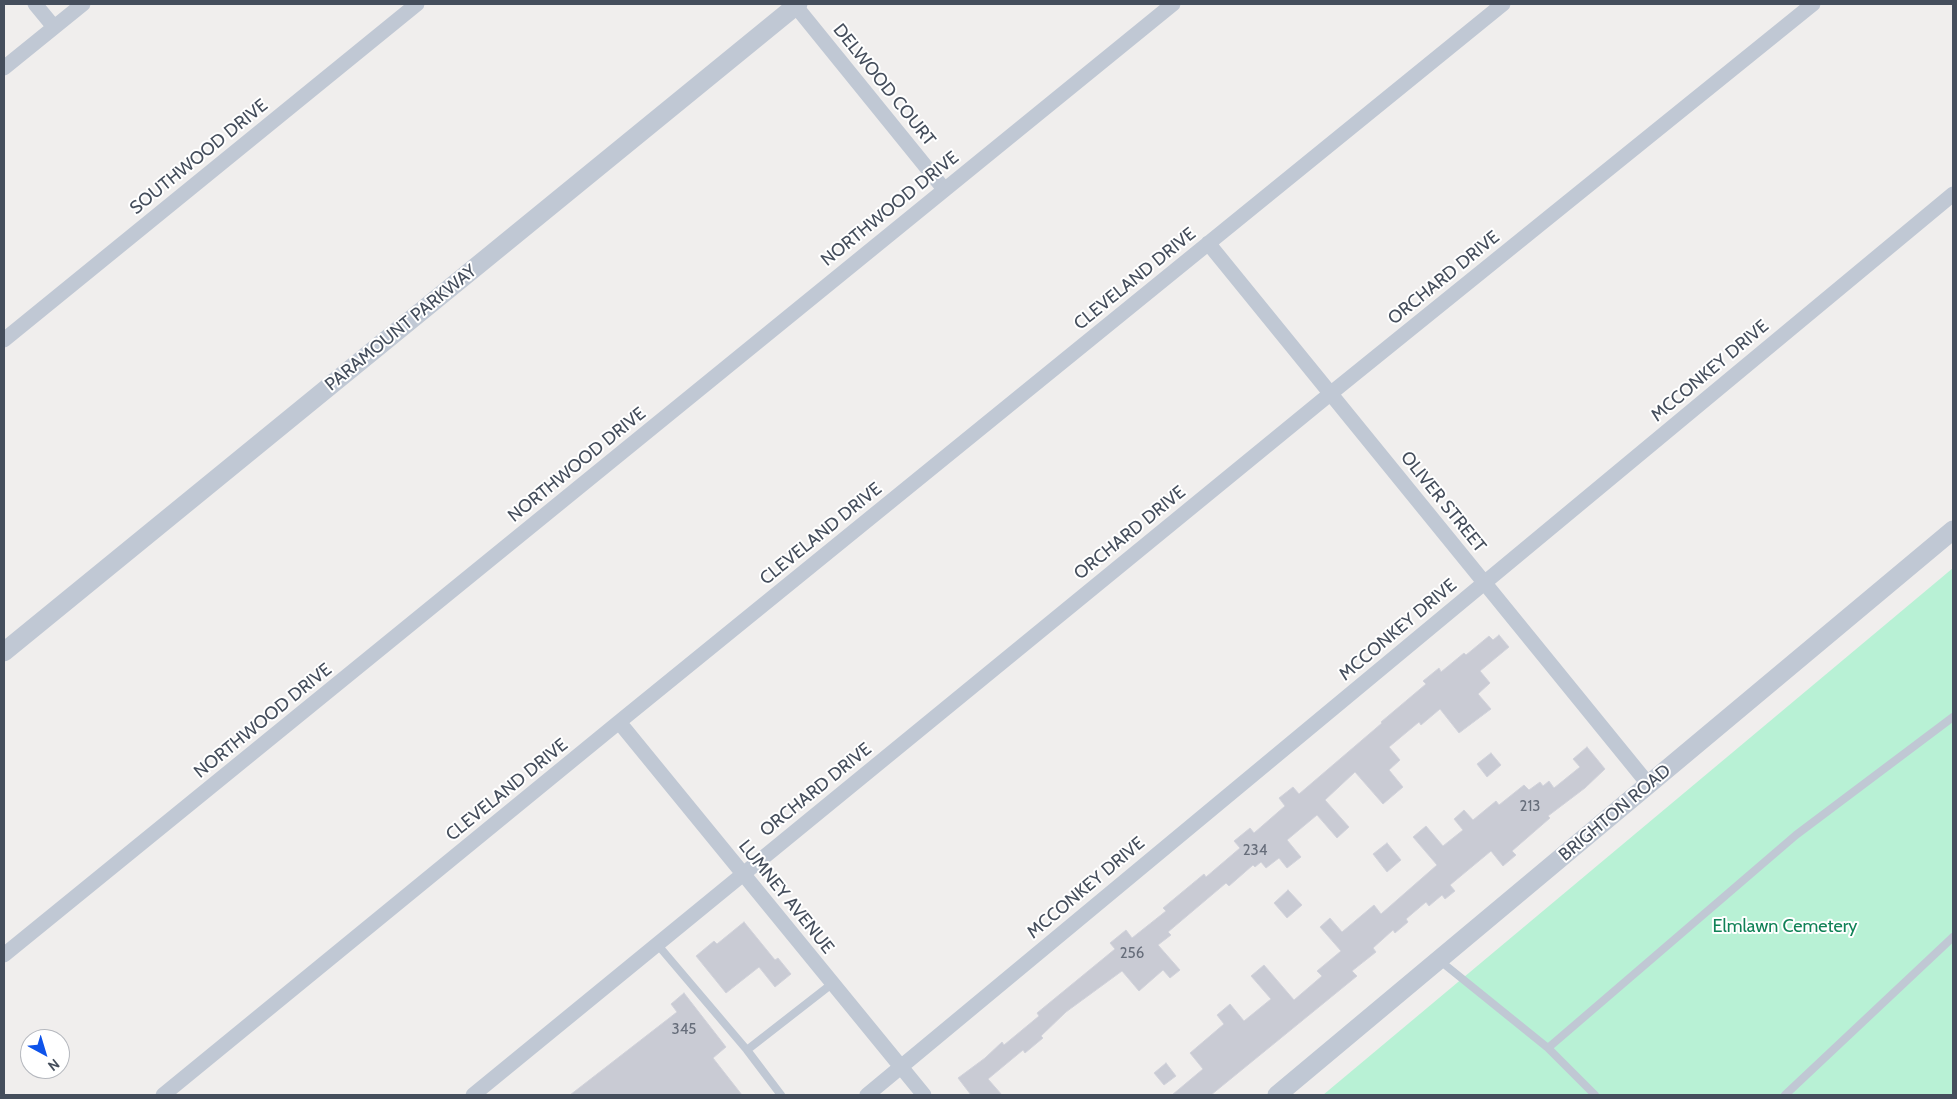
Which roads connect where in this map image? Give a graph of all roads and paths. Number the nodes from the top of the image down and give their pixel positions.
1 (35, 4) edge
2 (83, 4) edge
3 (417, 4) edge
4 (796, 4) edge
5 (1173, 4) edge
6 (1503, 4) edge
7 (1813, 4) edge
8 (54, 27) junction
9 (4, 68) edge
10 (944, 189) junction
11 (1953, 194) edge
12 (1208, 243) junction
13 (4, 340) edge
14 (1330, 394) junction
15 (1953, 530) edge
16 (1484, 582) junction
17 (4, 652) edge
18 (1953, 717) edge
19 (619, 722) junction
20 (1649, 785) junction
21 (744, 874) junction
22 (1953, 937) edge
23 (657, 944) junction
24 (4, 955) edge
25 (1439, 960) junction
26 (833, 983) junction
27 (1548, 1048) junction
28 (747, 1050) junction
29 (901, 1067) junction
30 (163, 1095) edge
31 (473, 1095) edge
32 (781, 1095) edge
33 (867, 1095) edge
34 (924, 1095) edge
35 (1277, 1095) edge
36 (1595, 1095) edge
37 (1785, 1095) edge

1 - 8 street
2 - 8 street
3 - 13 street, SOUTHWOOD DRIVE
4 - 10 street, DELWOOD COURT
4 - 17 street, PARAMOUNT PARKWAY
5 - 10 street, NORTHWOOD DRIVE
6 - 12 street, CLEVELAND DRIVE
7 - 14 street, ORCHARD DRIVE
8 - 9 street
10 - 24 street, NORTHWOOD DRIVE
11 - 16 street, MCCONKEY DRIVE
12 - 14 street, OLIVER STREET
12 - 19 street, CLEVELAND DRIVE
14 - 16 street, OLIVER STREET
14 - 21 street, ORCHARD DRIVE
15 - 20 street, BRIGHTON ROAD
16 - 20 street, OLIVER STREET
16 - 29 street, MCCONKEY DRIVE
18 - 27 lane
19 - 21 street, LUMNEY AVENUE
19 - 30 street, CLEVELAND DRIVE
20 - 25 street, BRIGHTON ROAD
21 - 23 street, ORCHARD DRIVE
21 - 26 street, LUMNEY AVENUE
22 - 37 lane
23 - 28 lane
23 - 31 street, ORCHARD DRIVE
25 - 27 lane
25 - 35 street, BRIGHTON ROAD
26 - 28 lane
26 - 29 street, LUMNEY AVENUE
27 - 36 lane
28 - 32 lane
29 - 33 street, MCCONKEY DRIVE
29 - 34 street, LUMNEY AVENUE

